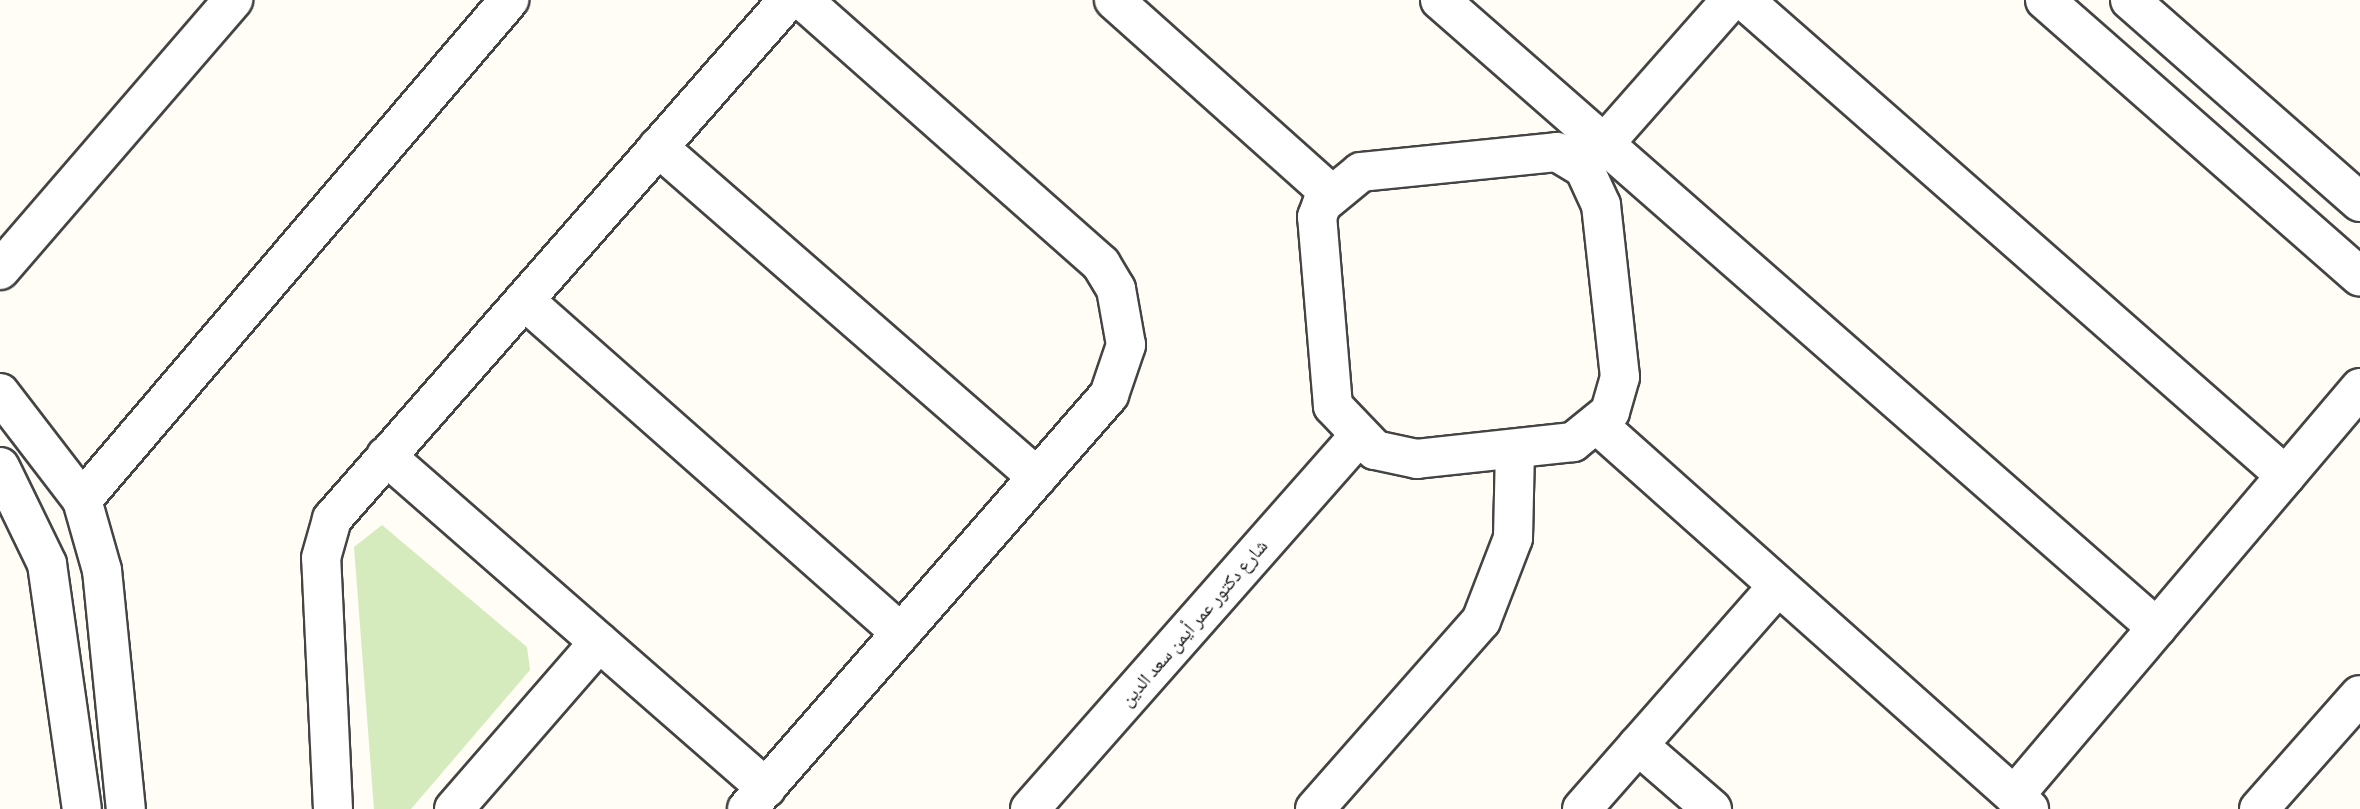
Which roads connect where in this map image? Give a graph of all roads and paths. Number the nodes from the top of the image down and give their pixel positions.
1 (233, 0) edge
2 (509, 0) edge
3 (788, 0) edge
4 (803, 0) edge
5 (1114, 0) edge
6 (1440, 0) edge
7 (1731, 0) edge
8 (1744, 0) edge
9 (2045, 0) edge
10 (2130, 0) edge
11 (658, 147) junction
12 (1594, 155) junction
13 (1330, 193) junction
14 (2360, 202) edge
15 (0, 270) edge
16 (2360, 277) edge
17 (524, 300) junction
18 (2360, 388) edge
19 (0, 393) edge
20 (1599, 426) junction
21 (1357, 438) junction
22 (1515, 449) junction
23 (386, 456) junction
24 (0, 467) edge
25 (2286, 476) junction
26 (1037, 477) junction
27 (82, 500) junction
28 (1775, 589) junction
29 (2157, 628) junction
30 (901, 633) junction
31 (599, 642) junction
32 (2360, 695) edge
33 (1638, 745) junction
34 (756, 799) edge
35 (2021, 803) edge
36 (82, 809) edge
37 (126, 809) edge
38 (333, 809) edge
39 (454, 809) edge
40 (1030, 809) edge
41 (1315, 809) edge
42 (1582, 809) edge
43 (1712, 809) edge
44 (2259, 809) edge

1 - 15 street
2 - 27 street
3 - 11 street
4 - 26 street
5 - 13 street
6 - 12 street
7 - 12 street
8 - 25 street
9 - 16 street
10 - 14 street
11 - 17 street
11 - 26 street
12 - 13 street
12 - 20 street
12 - 29 street
13 - 21 street
17 - 23 street
17 - 30 street
18 - 25 street
19 - 27 street
20 - 22 street
20 - 28 street
21 - 22 street
21 - 40 street, شارع دكتور عمر أيمن سعد الدين
22 - 41 street
23 - 31 street
23 - 38 street
24 - 36 street
25 - 29 street
26 - 30 street
27 - 37 street
28 - 33 street
28 - 35 street
29 - 35 street
30 - 34 street
31 - 34 street
31 - 39 street
32 - 44 street
33 - 42 street
33 - 43 street

